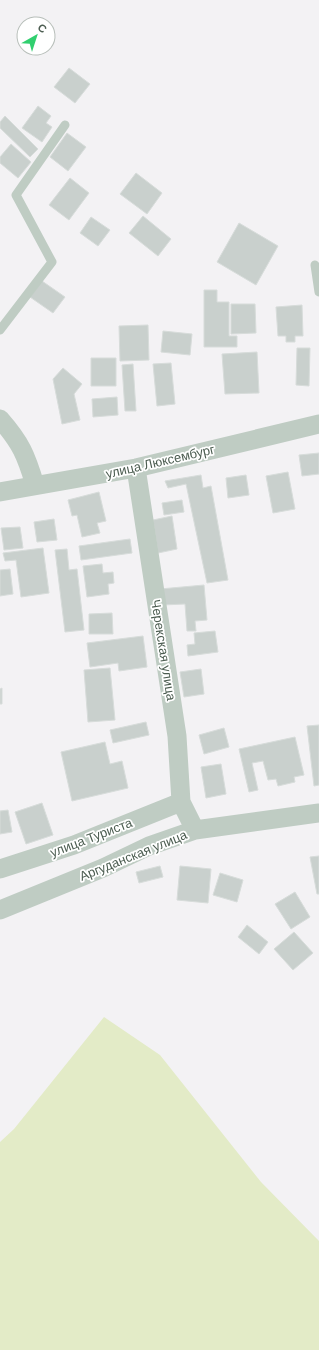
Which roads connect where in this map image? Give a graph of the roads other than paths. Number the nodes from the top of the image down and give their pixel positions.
1 (65, 125) dead end
2 (315, 265) dead end
3 (319, 292) edge
4 (0, 330) edge
5 (0, 419) edge
6 (319, 424) edge
7 (136, 468) junction
8 (35, 485) junction
9 (0, 492) edge
10 (181, 802) junction
11 (319, 812) edge
12 (195, 830) junction
13 (0, 870) edge
14 (0, 910) edge

1 - 4 lane
2 - 3 lane
5 - 8 street
6 - 7 street, улица Люксембург
7 - 8 street, улица Люксембург
7 - 10 street, Черекская улица
8 - 9 street, улица Люксембург
10 - 12 street, Черекская улица
10 - 13 street, улица Туриста
11 - 12 street, Аргуданская улица
12 - 14 street, Аргуданская улица

